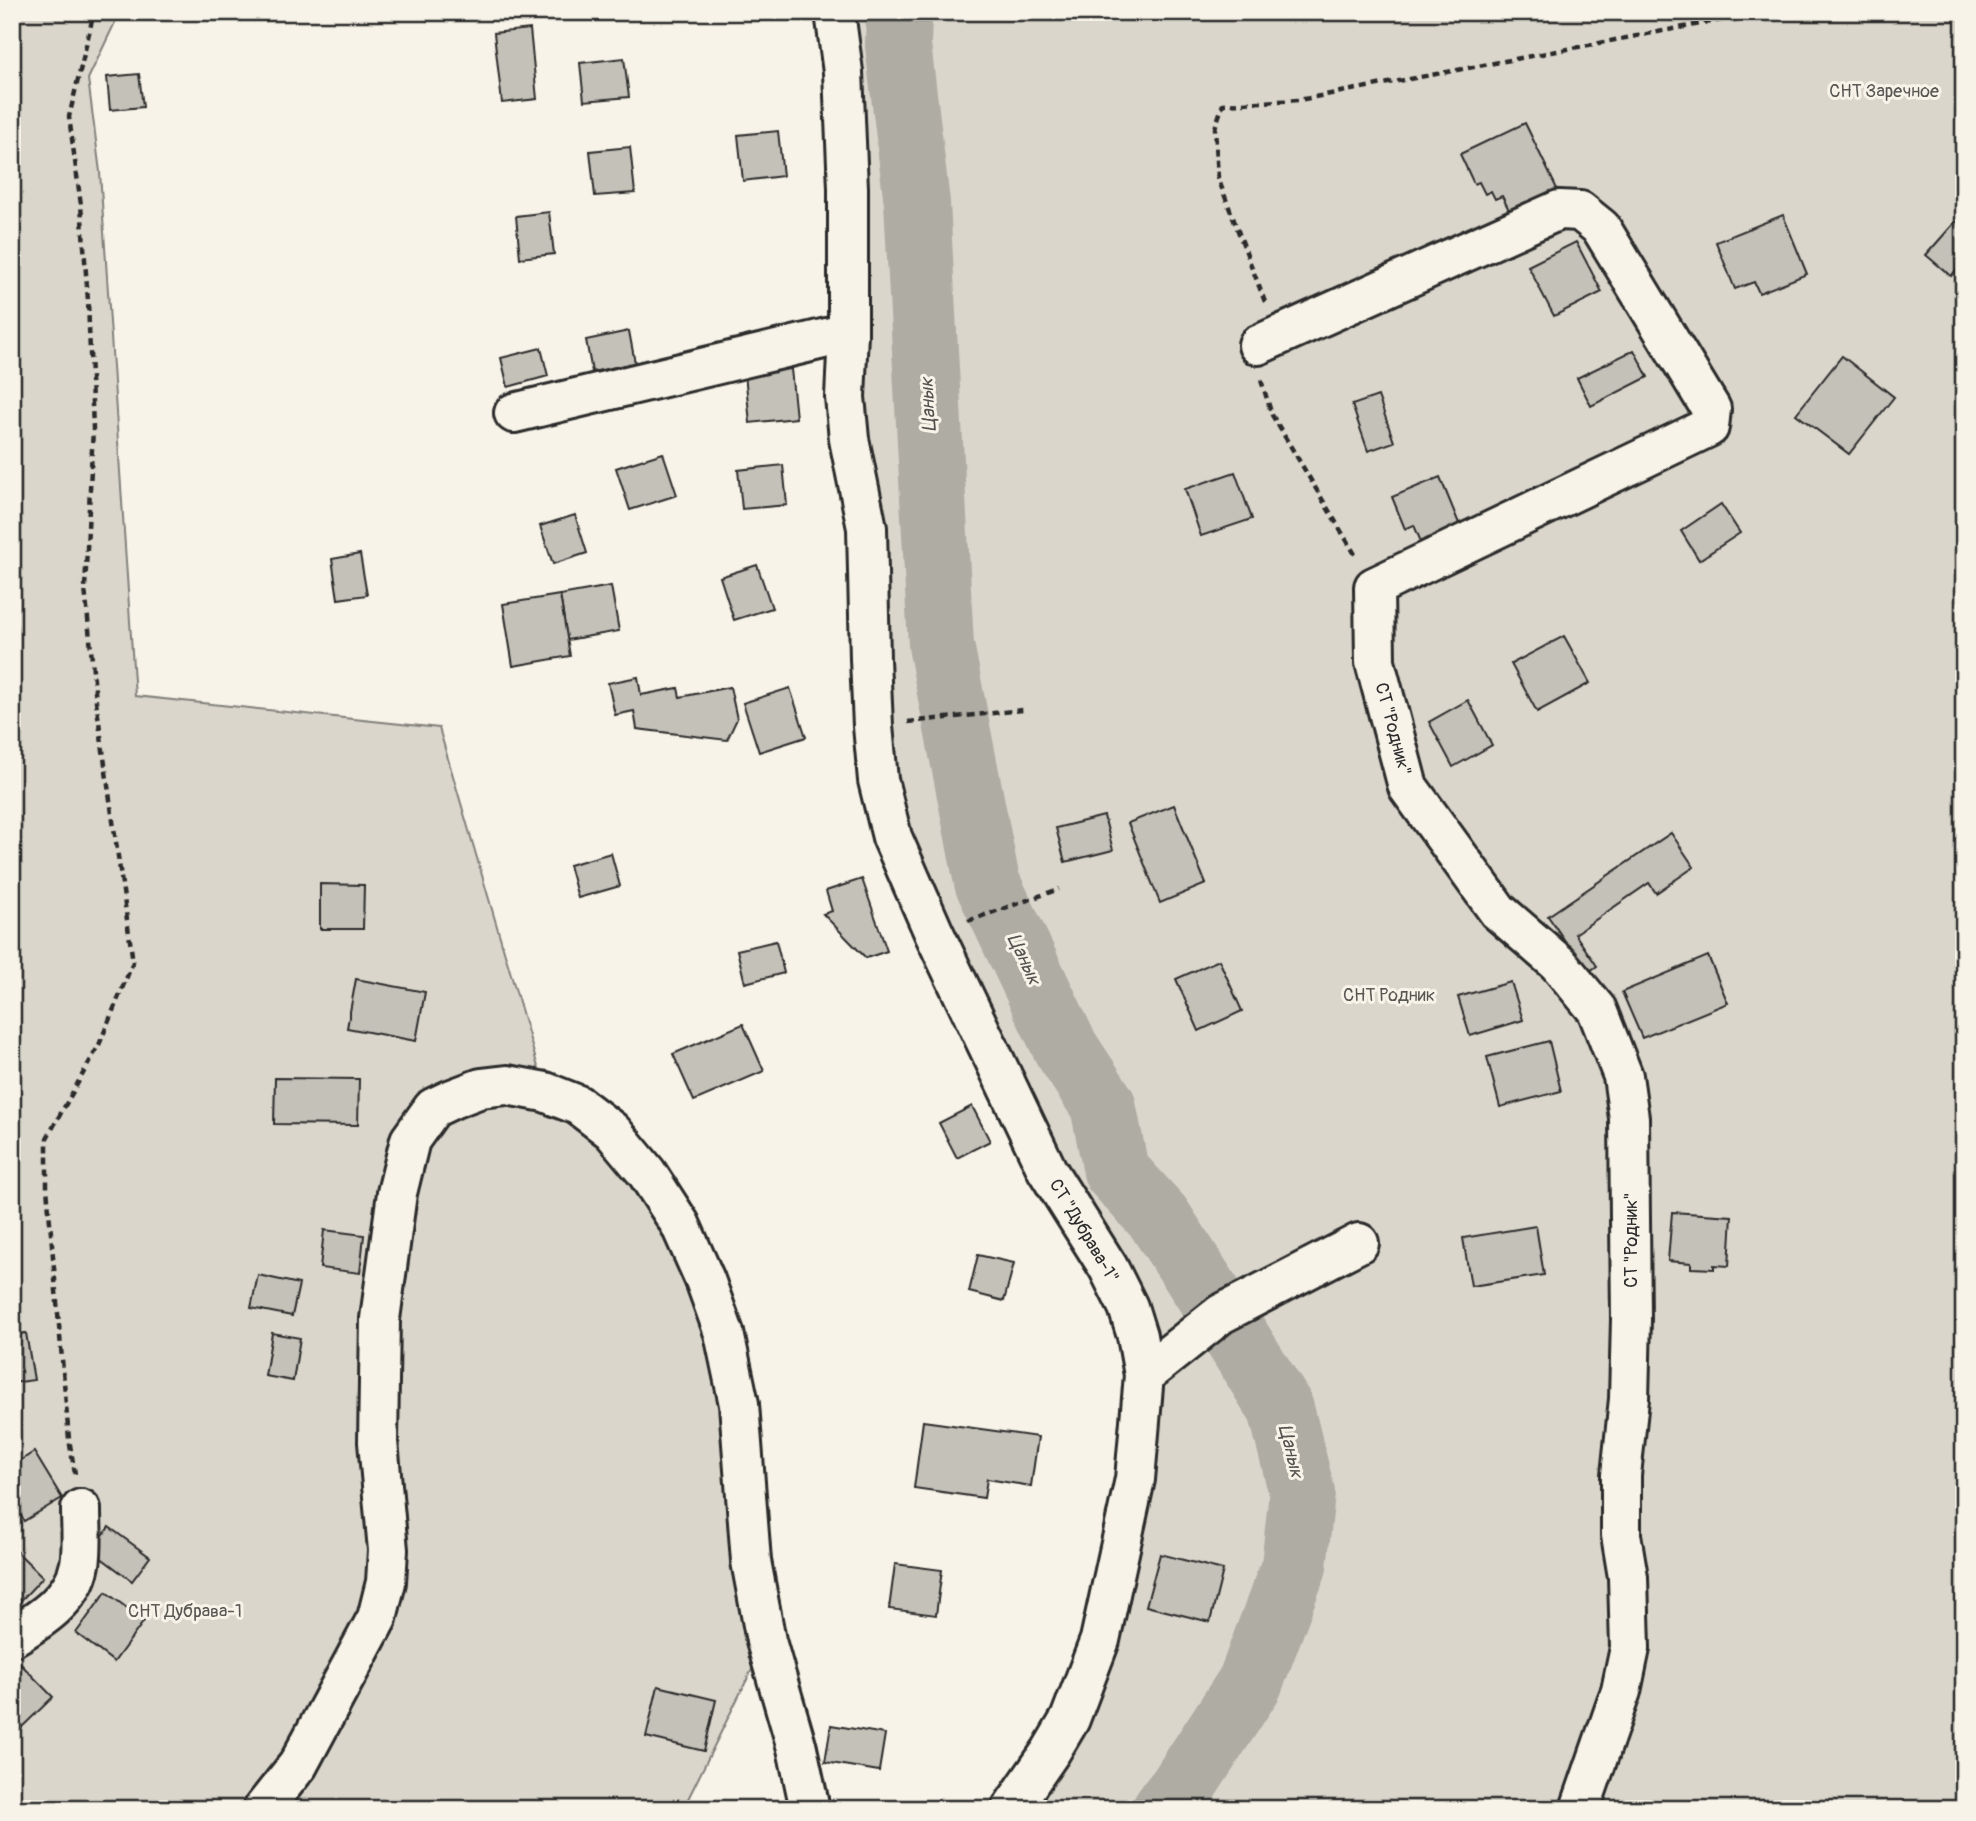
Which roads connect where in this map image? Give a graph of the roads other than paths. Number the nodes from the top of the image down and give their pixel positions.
1 (835, 12) edge
2 (848, 332) junction
3 (1258, 345) road end
4 (514, 413) dead end
5 (1359, 1243) dead end
6 (1144, 1375) junction
7 (81, 1509) road end
8 (12, 1637) edge
9 (263, 1809) edge
10 (810, 1809) edge
11 (1011, 1809) edge
12 (1580, 1809) edge

1 - 2 street, СТ "Дубрава-1"
2 - 4 street
2 - 6 street, СТ "Дубрава-1"
3 - 12 street, СТ "Родник"
5 - 6 street
6 - 11 street, СТ "Дубрава-1"
7 - 8 street
9 - 10 street

